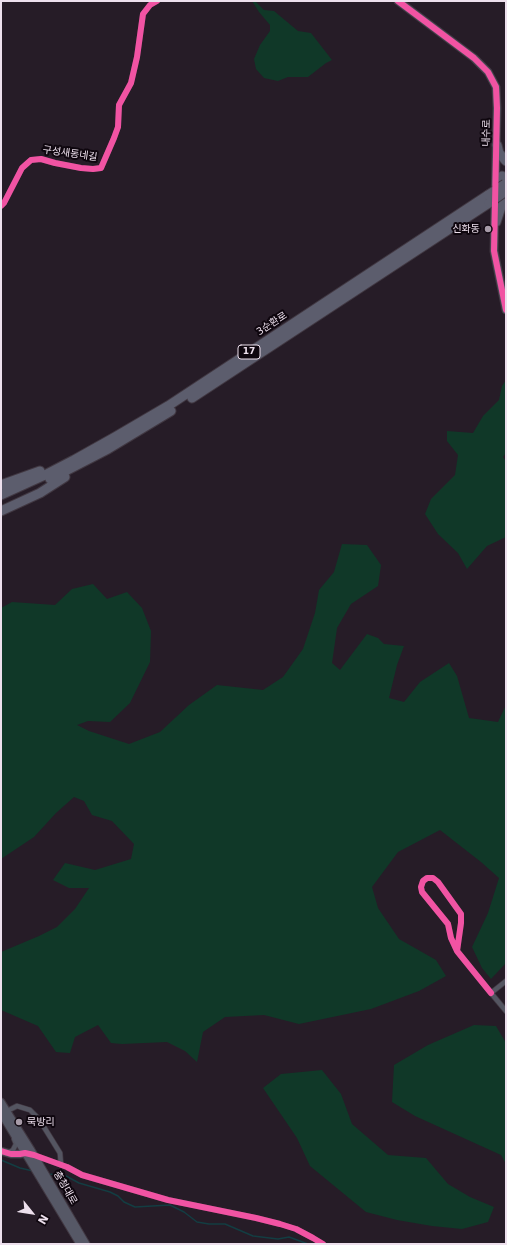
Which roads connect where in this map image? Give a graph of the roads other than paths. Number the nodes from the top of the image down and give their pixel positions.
1 (157, 1) edge
2 (398, 1) edge
3 (497, 145) junction
4 (506, 161) edge
5 (504, 181) edge
6 (491, 198) junction
7 (506, 200) edge
8 (1, 206) edge
9 (496, 222) junction
10 (506, 310) edge
11 (133, 435) junction
12 (111, 440) junction
13 (1, 485) edge
14 (1, 495) edge
15 (1, 502) edge
16 (1, 511) edge
17 (457, 951) junction
18 (506, 981) edge
19 (491, 993) junction
20 (506, 1011) edge
21 (1, 1102) edge
22 (11, 1109) dead end
23 (1, 1113) edge
24 (12, 1131) junction
25 (5, 1152) edge
26 (25, 1153) junction
27 (31, 1157) junction
28 (61, 1165) junction
29 (80, 1244) edge
30 (86, 1244) edge
31 (323, 1244) edge

1 - 8 street, 구성새동네길
2 - 3 street, 내수로
3 - 4 highway
3 - 5 street, 내수로
5 - 6 highway, 3순환로 / 17, bridge
5 - 6 street, 내수로
5 - 7 highway
6 - 7 highway
6 - 9 street, 내수로
6 - 11 highway, 3순환로 / 17
6 - 12 highway, 3순환로 / 17
7 - 9 highway
9 - 10 street, 내수로
11 - 15 highway, 3순환로 / 17
11 - 16 highway
12 - 13 highway
12 - 14 highway, 3순환로 / 17
17 - 17 street
17 - 19 street
18 - 19 street
19 - 20 street
21 - 27 street, 충청대로
22 - 28 street
23 - 24 street, 충청대로
24 - 25 street
24 - 26 street, 충청대로
25 - 26 street
26 - 27 street, 충청대로
27 - 28 street
27 - 29 street, 충청대로
27 - 30 street, 충청대로
28 - 31 street

